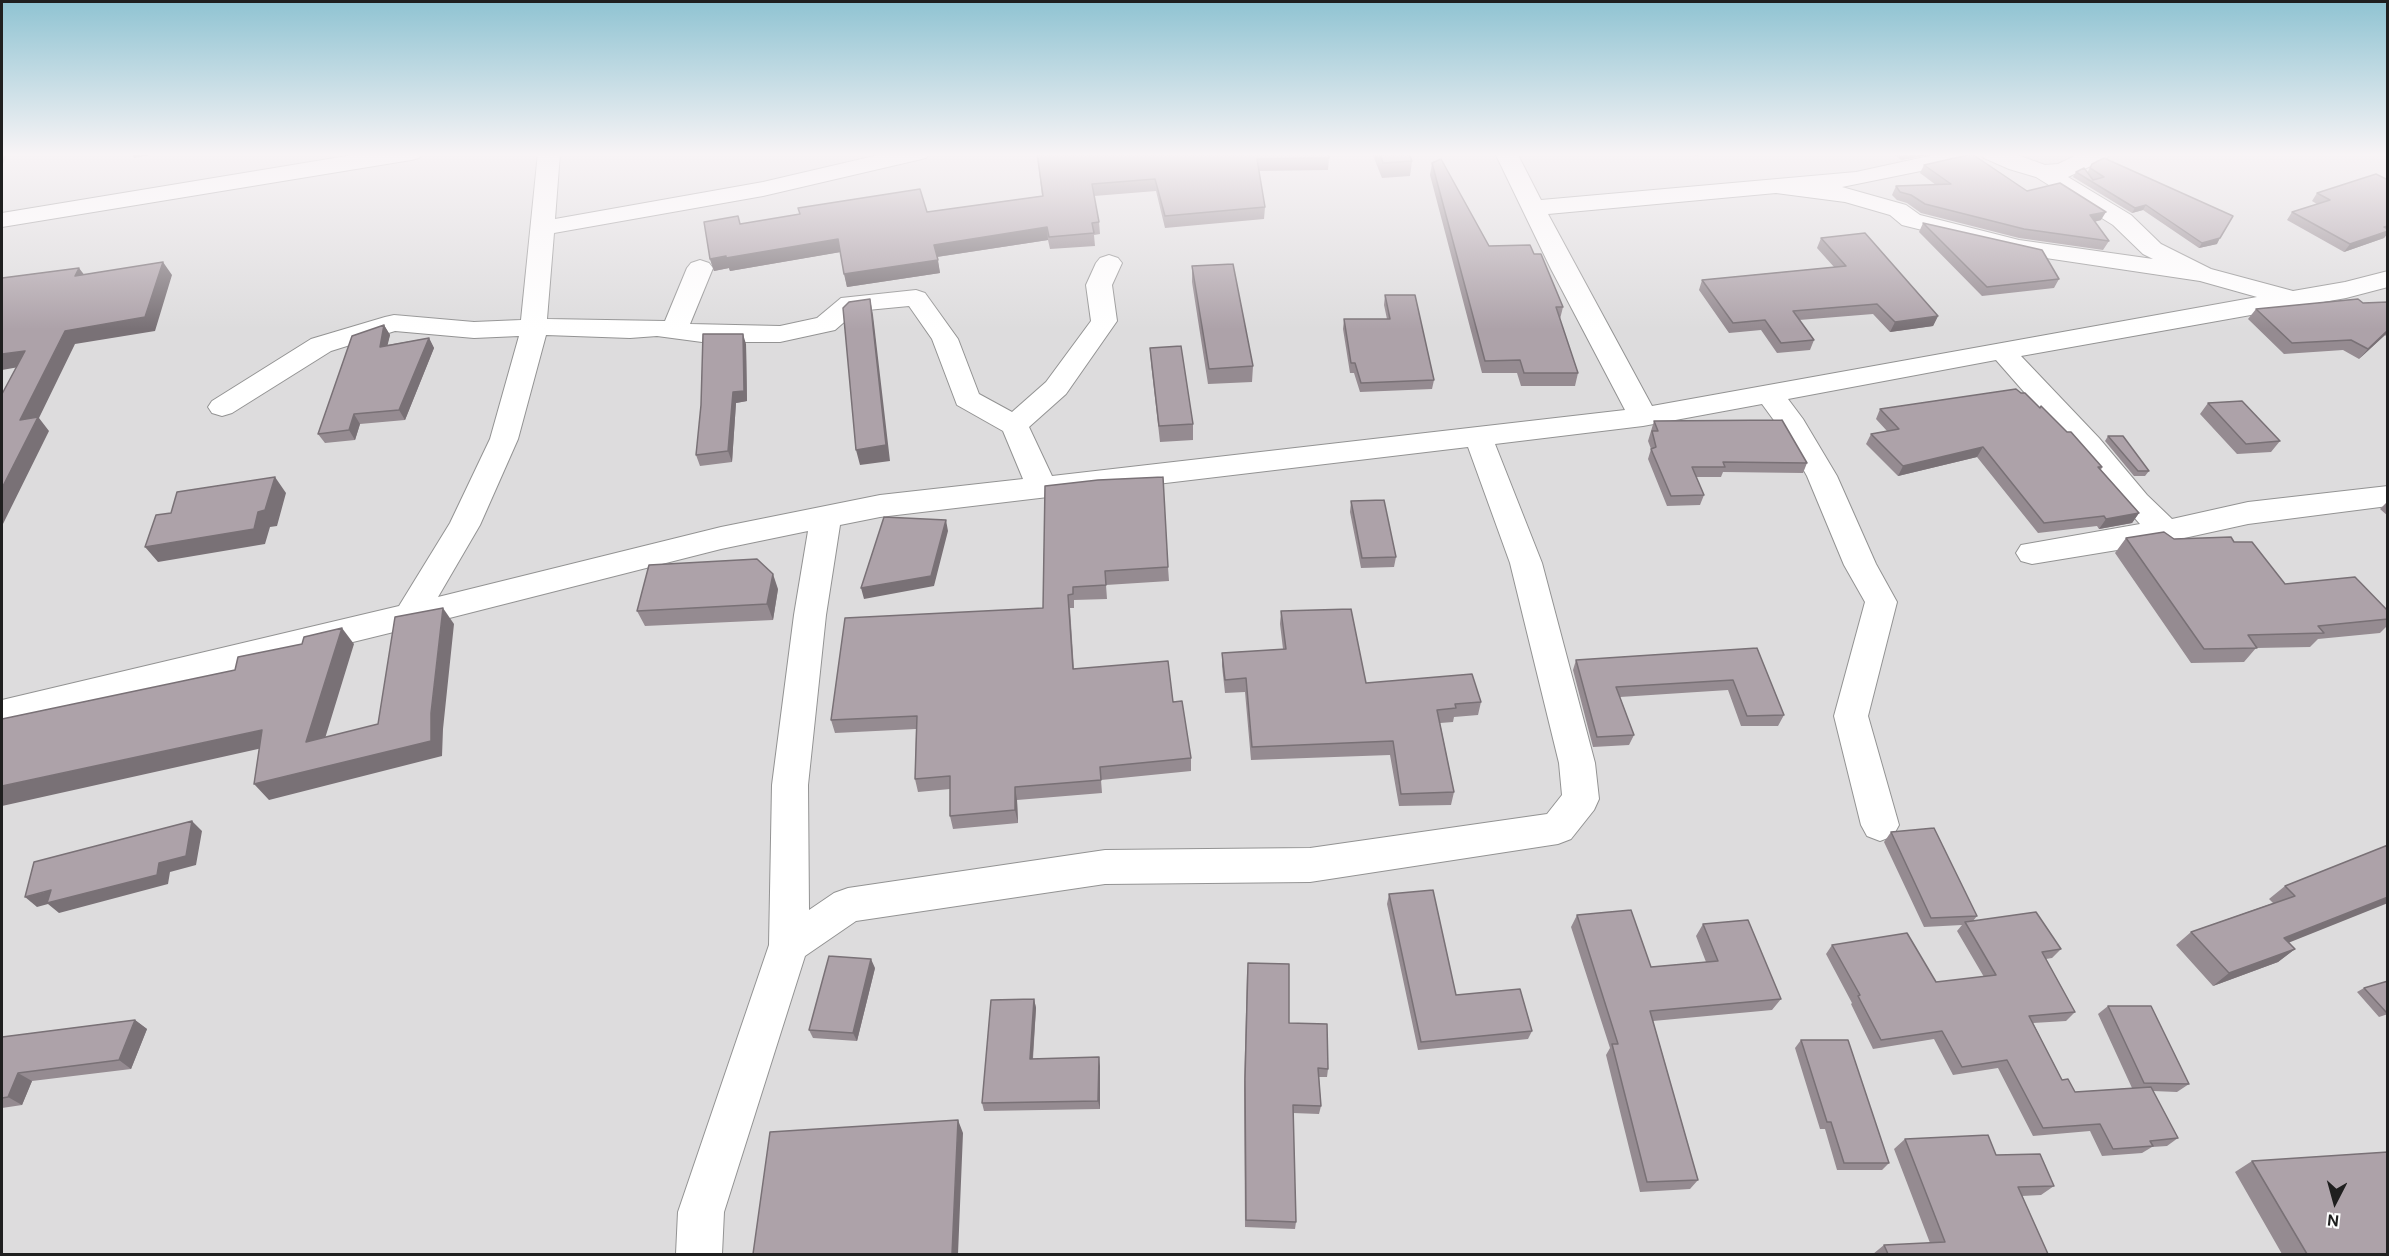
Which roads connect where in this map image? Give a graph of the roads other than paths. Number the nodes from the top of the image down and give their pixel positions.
1 (50, 212) edge
2 (545, 212) edge
3 (637, 212) edge
4 (1536, 212) edge
5 (1900, 212) edge
6 (2108, 212) edge
7 (2, 220) edge
8 (544, 228) junction
9 (1109, 263) dead end
10 (700, 268) dead end
11 (2202, 274) junction
12 (2388, 279) edge
13 (2292, 300) junction
14 (534, 327) junction
15 (674, 330) junction
16 (2002, 351) junction
17 (1769, 393) junction
18 (222, 407) dead end
19 (1642, 417) junction
20 (1014, 425) junction
21 (1478, 436) junction
22 (1041, 487) junction
23 (2388, 496) edge
24 (826, 517) junction
25 (2166, 531) junction
26 (2032, 553) dead end
27 (410, 616) junction
28 (2, 714) edge
29 (1880, 825) dead end
30 (789, 945) junction
31 (699, 1254) edge

1 - 7 street
2 - 8 street
3 - 8 street
4 - 19 street
5 - 11 street
6 - 11 street
8 - 14 street
9 - 20 street
10 - 15 street
11 - 13 street
12 - 13 street
13 - 16 street
14 - 15 street
14 - 18 street
14 - 27 street
15 - 20 street
16 - 17 street
16 - 25 street
17 - 19 street
17 - 29 street
19 - 21 street
20 - 22 street
21 - 22 street
21 - 30 street
22 - 24 street
23 - 25 street
24 - 27 street
24 - 30 street
25 - 26 street
27 - 28 street
30 - 31 street

